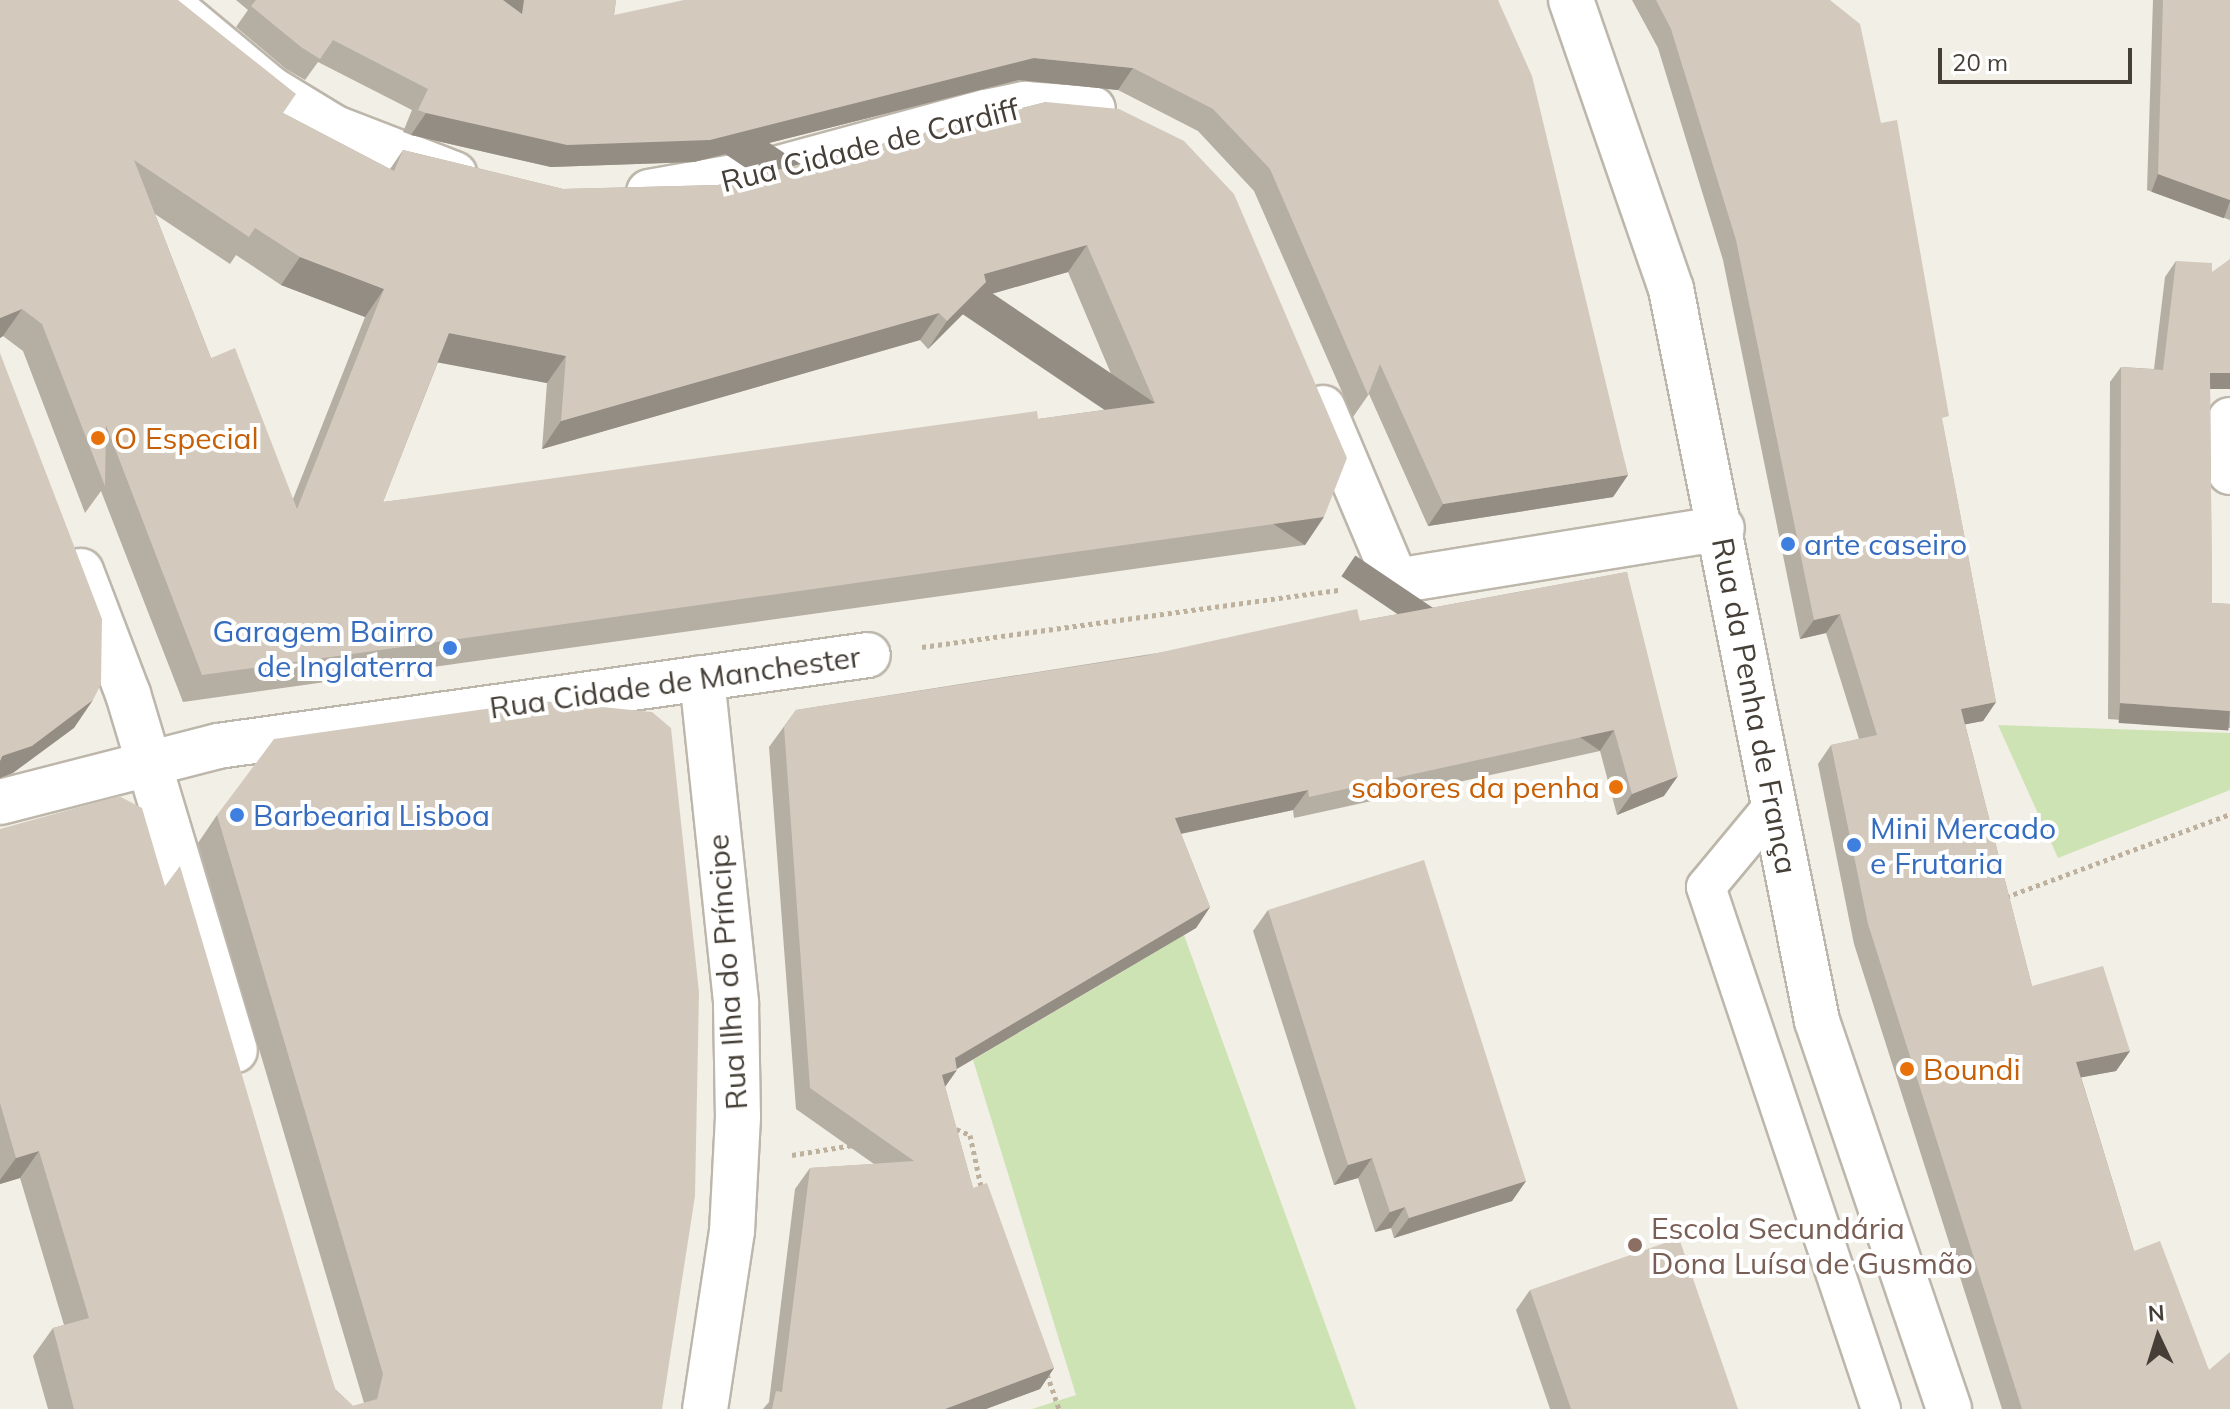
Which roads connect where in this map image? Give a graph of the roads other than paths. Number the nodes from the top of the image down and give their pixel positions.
1 (164, 0) edge
2 (1571, 0) edge
3 (1133, 122) edge
4 (490, 182) edge
5 (609, 194) edge
6 (1309, 376) edge
7 (2230, 420) edge
8 (2230, 472) edge
9 (1722, 528) junction
10 (67, 535) edge
11 (868, 655) road end
12 (702, 678) junction
13 (149, 764) junction
14 (0, 802) edge
15 (1775, 804) junction
16 (247, 1091) edge
17 (705, 1409) edge
18 (1881, 1409) edge
19 (1949, 1409) edge

1 - 4 street
2 - 9 street, Rua da Penha de França
3 - 5 street, Rua Cidade de Cardiff
6 - 9 street
7 - 8 street
9 - 15 street, Rua da Penha de França
10 - 13 street
11 - 12 street, Rua Cidade de Manchester
12 - 13 street, Rua Cidade de Manchester
12 - 17 street, Rua Ilha do Príncipe
13 - 14 street, Rua Cidade de Manchester
13 - 16 street
15 - 18 lane
15 - 19 street, Rua da Penha de França

